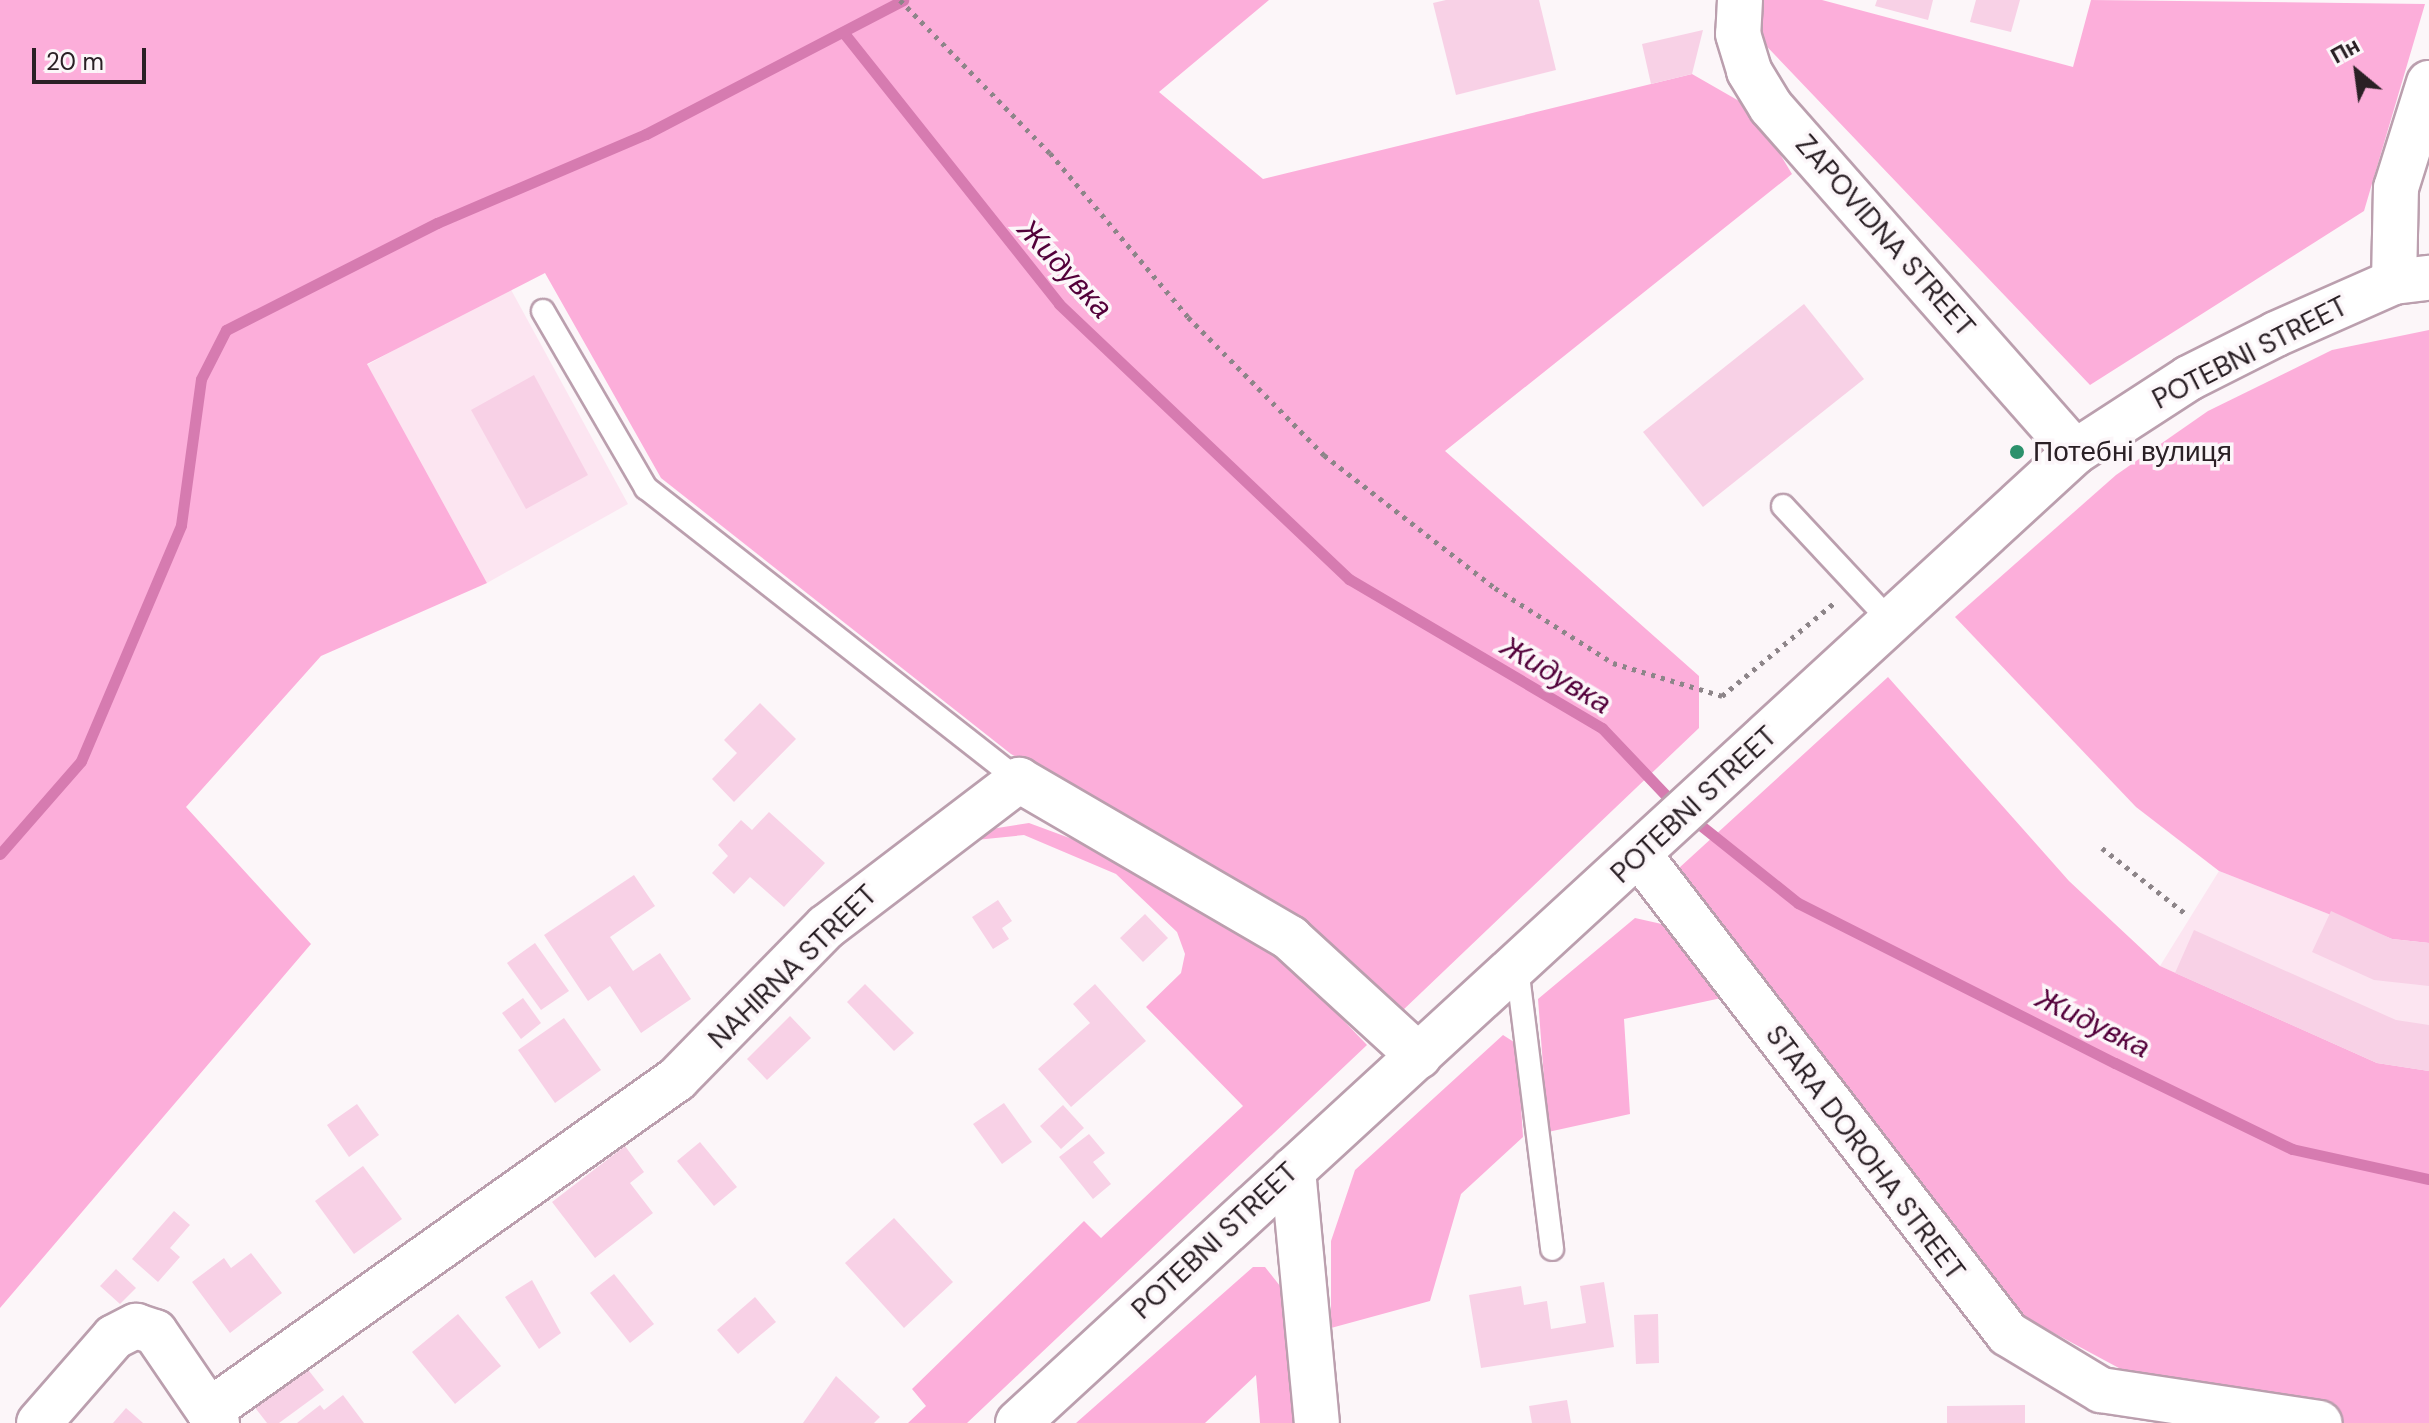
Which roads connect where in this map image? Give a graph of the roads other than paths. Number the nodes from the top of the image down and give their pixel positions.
1 (1740, 0) edge
2 (2429, 83) edge
3 (2412, 280) edge
4 (543, 311) dead end
5 (2075, 452) junction
6 (1783, 506) dead end
7 (1891, 622) junction
8 (1019, 780) junction
9 (1651, 845) junction
10 (1517, 967) junction
11 (1419, 1056) junction
12 (1293, 1170) junction
13 (1552, 1249) dead end
14 (2104, 1406) edge
15 (213, 1417) edge
16 (39, 1423) edge
17 (1018, 1423) edge
18 (1317, 1423) edge
19 (2320, 1423) edge

1 - 5 street, ZAPOVIDNA STREET
2 - 3 street
3 - 5 street, POTEBNI STREET
4 - 8 lane
5 - 7 street, POTEBNI STREET
6 - 7 lane
7 - 9 street, POTEBNI STREET
8 - 11 street
8 - 15 street, NAHIRNA STREET
9 - 10 street, POTEBNI STREET
9 - 14 street, STARA DOROHA STREET
10 - 11 street, POTEBNI STREET
10 - 13 lane
11 - 12 street, POTEBNI STREET
12 - 17 street, POTEBNI STREET
12 - 18 street
14 - 19 street
15 - 16 street, NAHIRNA STREET

